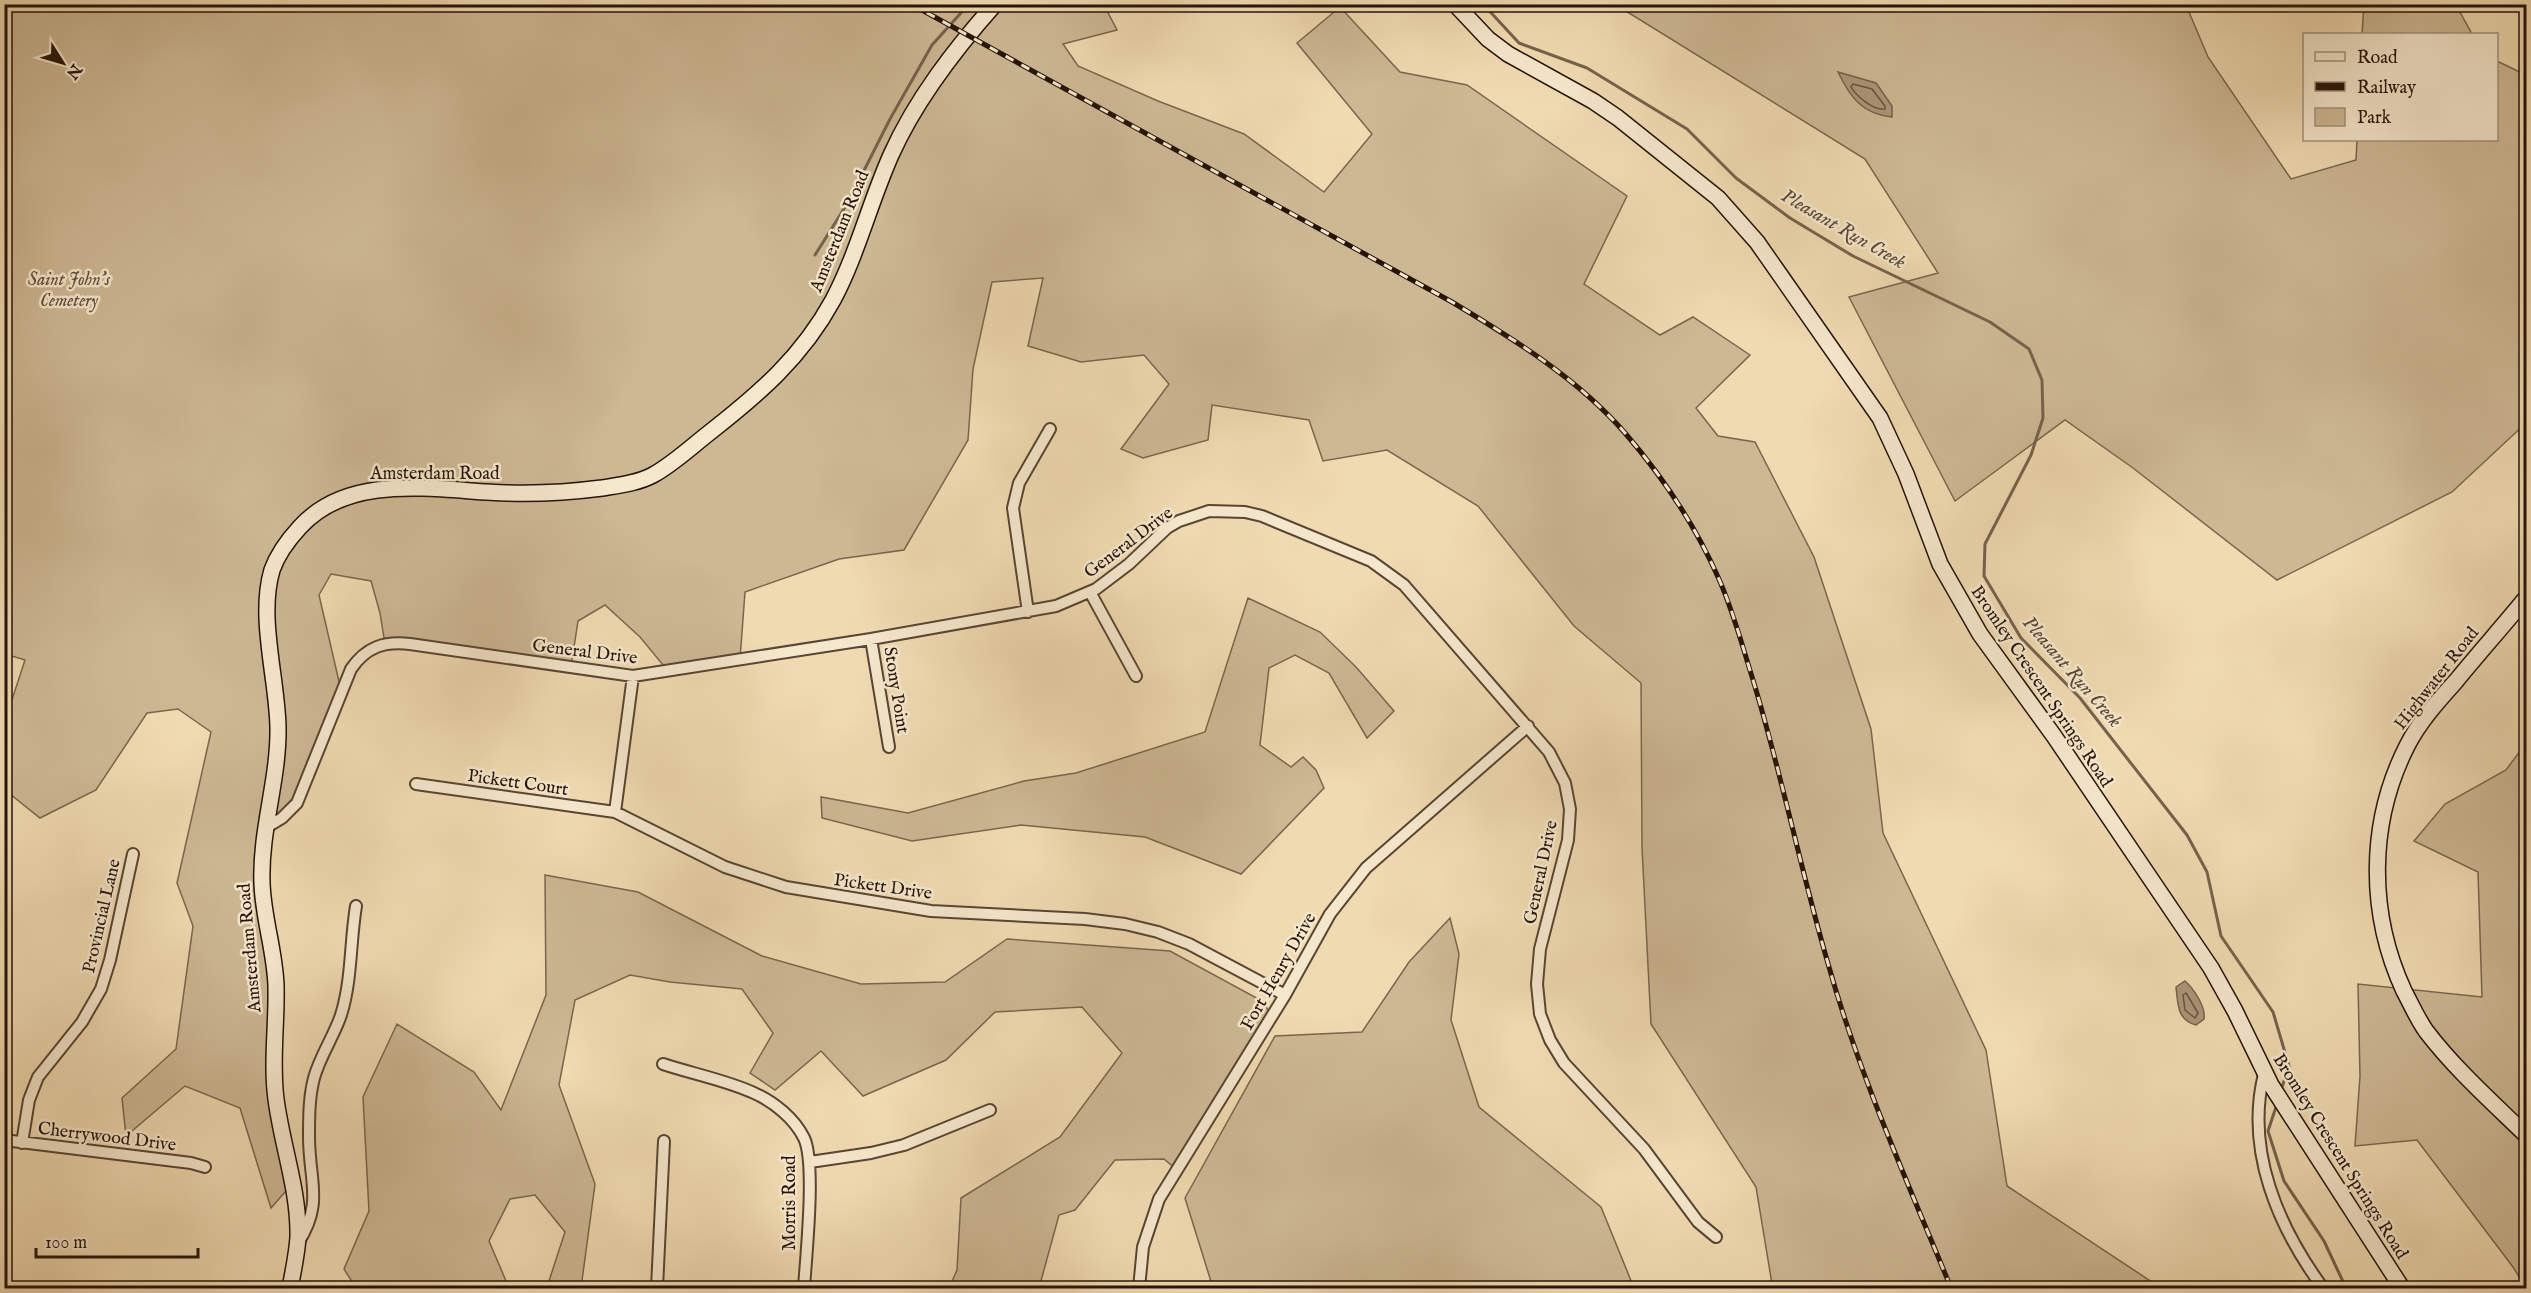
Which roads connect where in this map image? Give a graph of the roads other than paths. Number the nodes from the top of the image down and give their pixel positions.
1 (995, 4) edge
2 (1455, 4) edge
3 (1050, 429) dead end
4 (1090, 592) junction
5 (2526, 598) edge
6 (1029, 612) junction
7 (871, 639) junction
8 (633, 676) junction
9 (1136, 676) dead end
10 (1528, 726) junction
11 (889, 747) dead end
12 (416, 784) dead end
13 (615, 812) junction
14 (267, 827) junction
15 (133, 854) dead end
16 (356, 906) dead end
17 (1285, 995) junction
18 (663, 1064) dead end
19 (2267, 1079) junction
20 (990, 1110) dead end
21 (2526, 1135) edge
22 (4, 1140) edge
23 (664, 1141) dead end
24 (22, 1143) junction
25 (810, 1162) junction
26 (205, 1167) dead end
27 (1716, 1237) dead end
28 (298, 1243) junction
29 (290, 1288) edge
30 (657, 1288) edge
31 (804, 1288) edge
32 (1140, 1288) edge
33 (2323, 1288) edge
34 (2402, 1288) edge

1 - 14 street, Amsterdam Road
2 - 19 street, Bromley Crescent Springs Road
3 - 6 street
4 - 6 street, General Drive
4 - 9 street
4 - 10 street, General Drive
5 - 21 street, Highwater Road
6 - 7 street, General Drive
7 - 8 street, General Drive
7 - 11 street, Stony Point
8 - 13 street
8 - 14 street, General Drive
10 - 17 street, Fort Henry Drive
10 - 27 street, General Drive
12 - 13 street, Pickett Court
13 - 17 street, Pickett Drive
14 - 28 street, Amsterdam Road
15 - 24 street, Provincial Lane
16 - 28 street
17 - 32 street, Fort Henry Drive
18 - 25 street, Morris Road
19 - 33 street
19 - 34 street, Bromley Crescent Springs Road
20 - 25 street
22 - 24 street, Cherrywood Drive
23 - 30 street
24 - 26 street, Cherrywood Drive
25 - 31 street, Morris Road
28 - 29 street, Amsterdam Road

